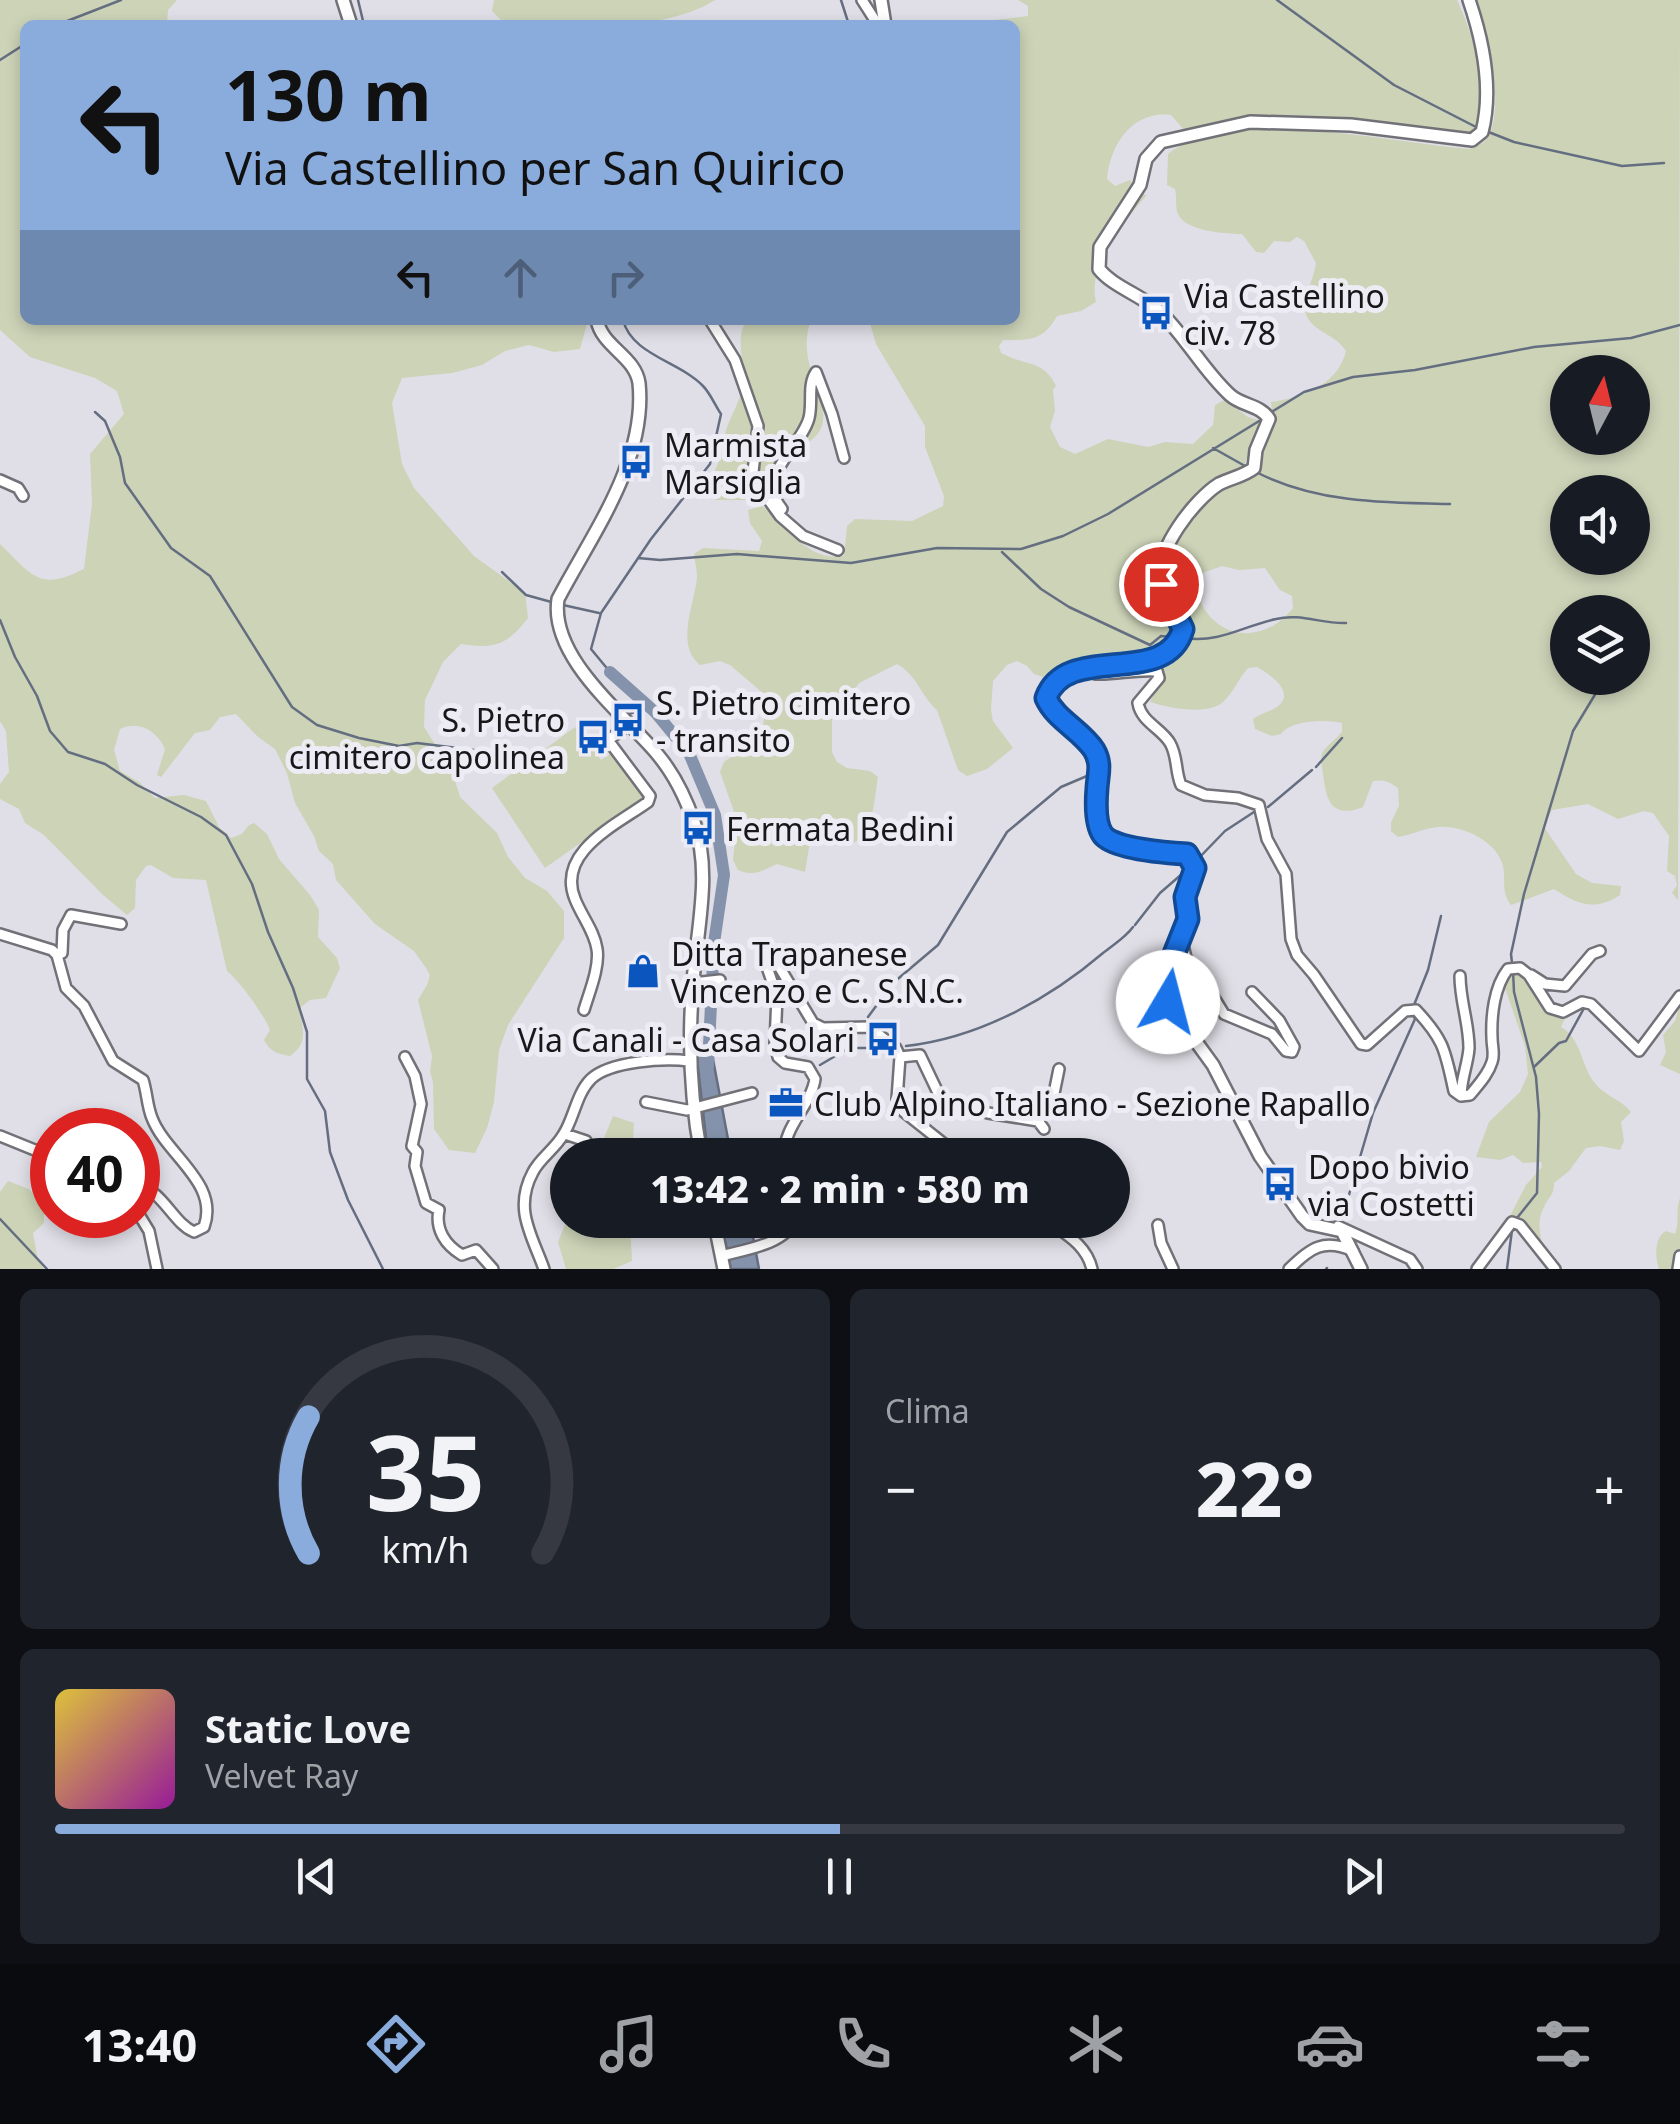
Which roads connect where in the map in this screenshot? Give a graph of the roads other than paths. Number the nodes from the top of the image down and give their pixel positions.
1 (862, 0) edge
2 (1469, 0) edge
3 (878, 20) edge
4 (598, 325) edge
5 (713, 325) edge
6 (844, 458) dead end
7 (0, 480) edge
8 (22, 496) dead end
9 (780, 516) junction
10 (838, 550) dead end
11 (1095, 668) junction
12 (628, 725) junction
13 (121, 924) dead end
14 (0, 934) edge
15 (1178, 948) junction
16 (1600, 951) dead end
17 (57, 955) junction
18 (1524, 972) junction
19 (1460, 976) dead end
20 (717, 981) dead end
21 (692, 982) junction
22 (1252, 992) dead end
23 (1680, 996) edge
24 (584, 1010) dead end
25 (900, 1056) junction
26 (405, 1058) dead end
27 (689, 1060) junction
28 (1059, 1070) dead end
29 (752, 1094) dead end
30 (1461, 1096) junction
31 (646, 1102) dead end
32 (696, 1106) junction
33 (149, 1108) edge
34 (160, 1131) edge
35 (565, 1134) junction
36 (0, 1136) edge
37 (577, 1138) edge
38 (699, 1138) edge
39 (786, 1138) edge
40 (937, 1138) edge
41 (30, 1148) edge
42 (160, 1200) edge
43 (1158, 1226) dead end
44 (1332, 1228) junction
45 (151, 1238) edge
46 (776, 1238) edge
47 (1072, 1238) edge
48 (1355, 1252) junction
49 (1680, 1256) edge
50 (724, 1260) edge
51 (158, 1269) edge
52 (493, 1269) edge
53 (544, 1269) edge
54 (1092, 1269) edge
55 (1172, 1269) edge
56 (1289, 1269) edge
57 (1361, 1269) edge
58 (1417, 1269) edge
59 (1476, 1269) edge
60 (1554, 1269) edge
61 (1678, 1269) edge

1 - 3 street
2 - 11 street
4 - 12 street
5 - 9 street
6 - 9 street
7 - 8 street
9 - 10 street
11 - 15 street
11 - 30 street
12 - 21 street
12 - 24 street
13 - 17 street
14 - 17 street
15 - 22 street
15 - 44 street
16 - 18 street
17 - 33 street
18 - 23 street
18 - 30 street
19 - 30 street
20 - 21 street
21 - 27 street
25 - 28 street
25 - 39 street
25 - 40 street
26 - 52 street
27 - 32 street
27 - 35 street
29 - 32 street
31 - 32 street
32 - 38 street
34 - 42 street
35 - 37 street
35 - 53 street
36 - 41 street
43 - 55 street
44 - 48 street
44 - 58 street
45 - 51 street
46 - 50 street
47 - 54 street
48 - 56 street
48 - 57 street
49 - 61 street
59 - 60 street

